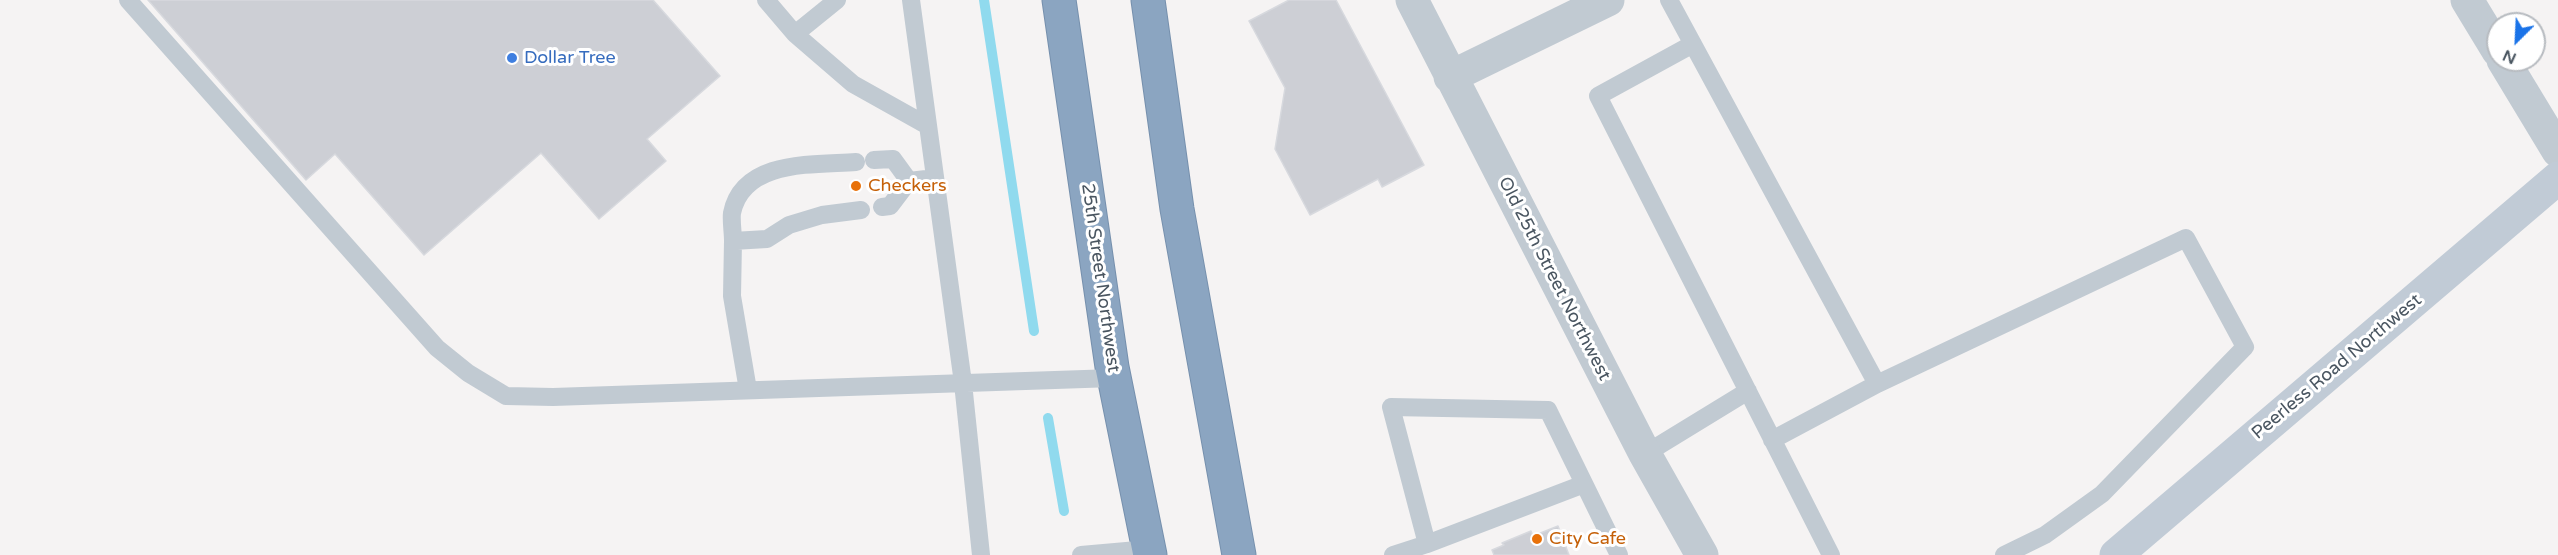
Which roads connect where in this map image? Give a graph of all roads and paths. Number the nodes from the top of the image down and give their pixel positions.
1 (128, 0) edge
2 (766, 0) edge
3 (837, 0) edge
4 (911, 0) edge
5 (1059, 0) edge
6 (1148, 0) edge
7 (1412, 0) edge
8 (1608, 0) edge
9 (1670, 0) edge
10 (2467, 0) edge
11 (2486, 31) edge
12 (795, 34) junction
13 (1694, 45) junction
14 (2510, 72) edge
15 (1450, 77) junction
16 (928, 126) junction
17 (2558, 151) edge
18 (874, 160) dead end
19 (856, 162) dead end
20 (935, 178) junction
21 (2558, 178) edge
22 (909, 181) junction
23 (882, 207) dead end
24 (861, 210) dead end
25 (733, 241) junction
26 (1114, 378) junction
27 (963, 383) junction
28 (1877, 384) junction
29 (747, 390) junction
30 (1748, 391) junction
31 (1772, 440) junction
32 (1645, 454) junction
33 (1584, 484) junction
34 (1427, 544) junction
35 (1149, 552) edge
36 (981, 555) edge
37 (1081, 555) edge
38 (1239, 555) edge
39 (1393, 555) edge
40 (1619, 555) edge
41 (1702, 555) edge
42 (1831, 555) edge
43 (2004, 555) edge
44 (2116, 555) edge

1 - 29 lane
2 - 12 lane
3 - 12 lane
4 - 16 lane
5 - 26 highway, 25th Street Northwest
6 - 38 highway
7 - 15 street, Old 25th Street Northwest
8 - 15 street
9 - 13 lane
10 - 11 street
12 - 16 lane
13 - 28 lane
13 - 30 lane
14 - 17 street
15 - 32 street, Old 25th Street Northwest
16 - 20 lane
18 - 22 lane
19 - 25 lane
20 - 22 lane
20 - 27 lane
21 - 44 street, Peerless Road Northwest
22 - 23 lane
24 - 25 lane
25 - 29 lane
26 - 27 lane
26 - 35 highway, 25th Street Northwest
27 - 29 lane
27 - 36 lane
28 - 31 lane
28 - 43 lane
30 - 31 lane
30 - 32 lane
31 - 42 lane
32 - 41 street, Old 25th Street Northwest
33 - 34 lane
33 - 34 lane
33 - 40 lane
34 - 39 lane
35 - 37 lane

